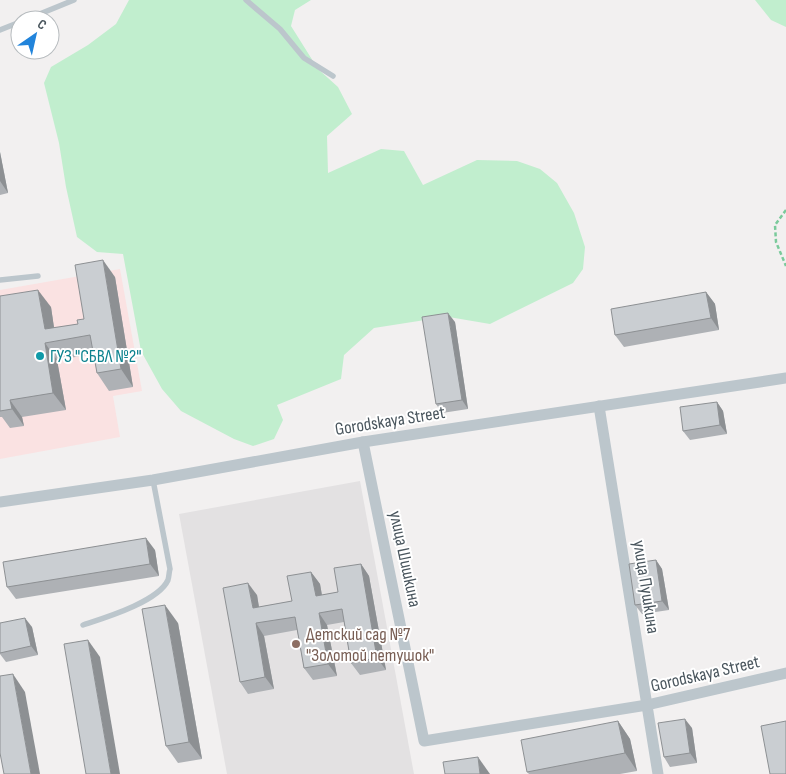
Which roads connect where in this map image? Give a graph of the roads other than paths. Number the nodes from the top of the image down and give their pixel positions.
1 (74, 0) edge
2 (246, 0) edge
3 (50, 10) edge
4 (333, 76) dead end
5 (38, 276) dead end
6 (0, 280) edge
7 (786, 378) edge
8 (599, 406) junction
9 (363, 442) junction
10 (153, 480) junction
11 (0, 502) edge
12 (83, 625) dead end
13 (786, 673) edge
14 (647, 704) junction
15 (424, 741) joint
16 (658, 774) edge

1 - 3 lane
2 - 4 lane
5 - 6 lane
7 - 8 street, Gorodskaya Street
8 - 9 street, Gorodskaya Street
8 - 14 street, улица Пушкина
9 - 10 street, Gorodskaya Street
9 - 15 street, улица Шишкина
10 - 11 street, Gorodskaya Street
10 - 12 lane
13 - 14 street, Gorodskaya Street
14 - 15 street, Gorodskaya Street
14 - 16 street, улица Пушкина

